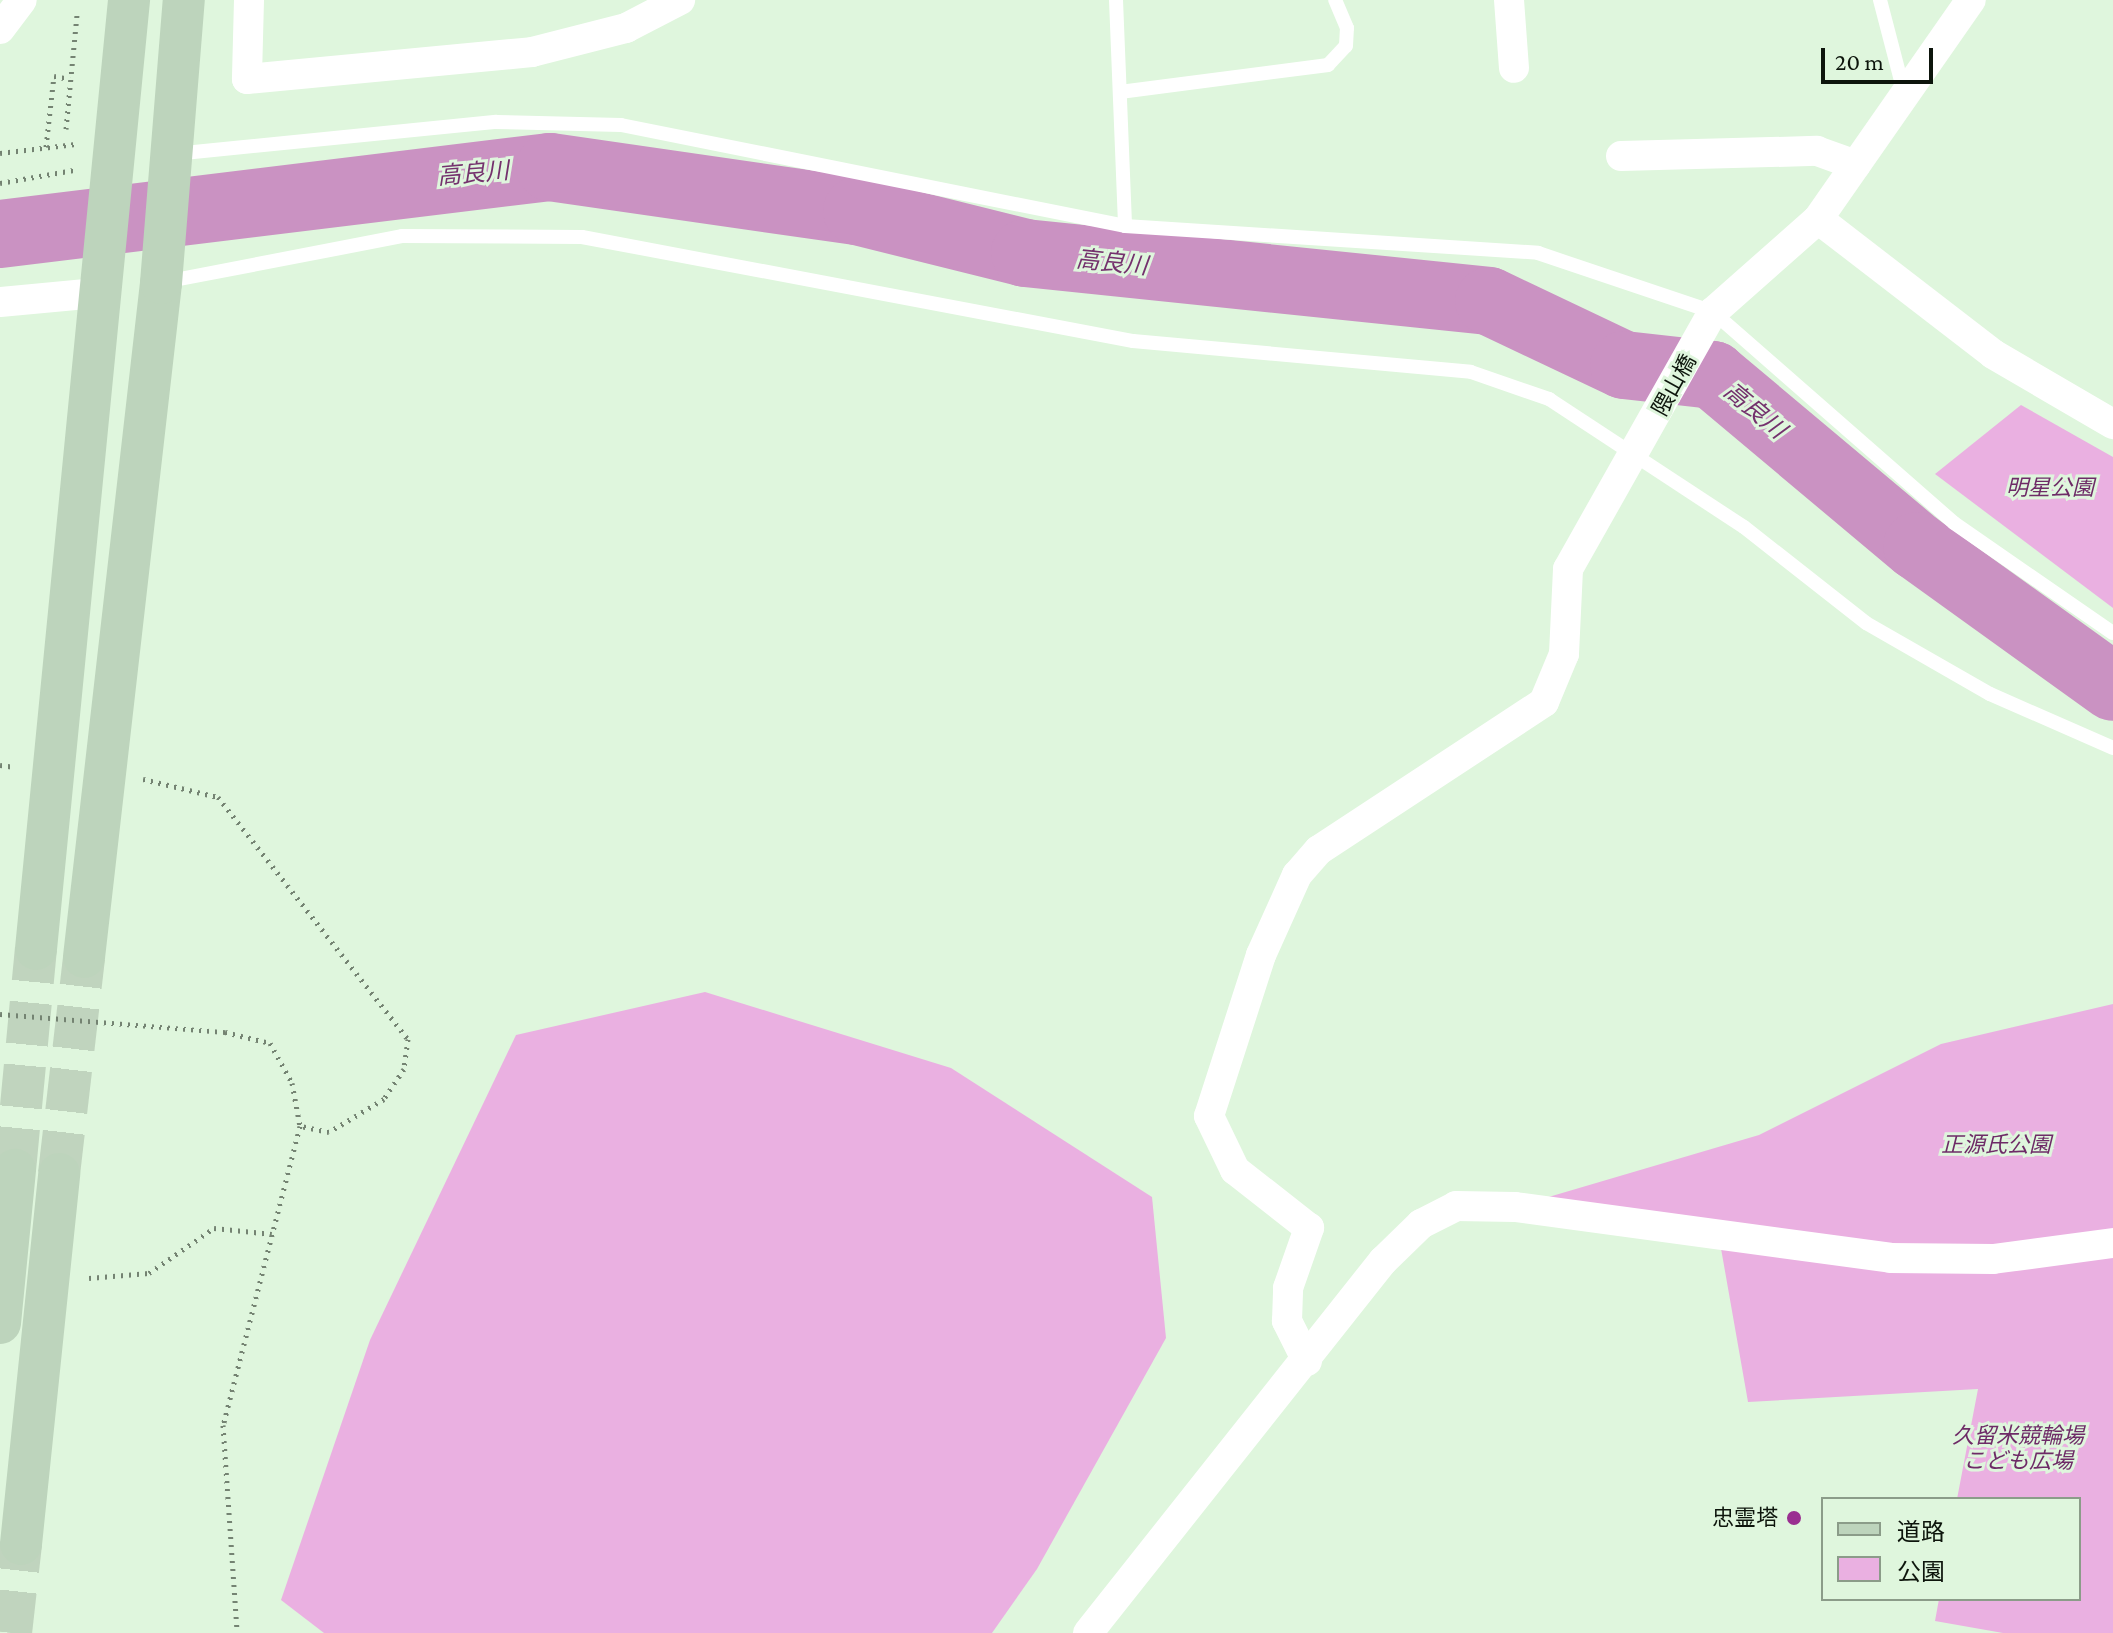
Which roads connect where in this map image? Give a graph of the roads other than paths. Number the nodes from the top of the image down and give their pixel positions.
1 (22, 0) edge
2 (129, 0) edge
3 (184, 0) edge
4 (249, 0) edge
5 (680, 0) edge
6 (1116, 0) edge
7 (1335, 0) edge
8 (1509, 0) edge
9 (1880, 0) edge
10 (1971, 0) edge
11 (0, 29) edge
12 (1514, 68) dead end
13 (1120, 92) junction
14 (1905, 95) junction
15 (171, 154) junction
16 (1621, 156) dead end
17 (1856, 165) junction
18 (1818, 219) junction
19 (1125, 226) junction
20 (161, 283) junction
21 (97, 293) junction
22 (0, 302) edge
23 (1713, 312) junction
24 (2113, 424) edge
25 (1634, 458) junction
26 (2113, 633) edge
27 (2113, 748) edge
28 (36, 949) tunnel mouth
29 (84, 957) tunnel mouth
30 (15, 1170) tunnel mouth
31 (59, 1174) tunnel mouth
32 (2113, 1243) edge
33 (0, 1323) edge
34 (1307, 1361) junction
35 (21, 1544) tunnel mouth
36 (1088, 1633) edge

1 - 11 street
2 - 21 street
3 - 15 street
4 - 5 street
6 - 13 lane
7 - 13 lane
8 - 12 street
9 - 14 lane
10 - 14 street
13 - 19 lane
14 - 17 street
15 - 19 lane
15 - 20 street
16 - 17 street
17 - 18 street
18 - 23 street
18 - 24 street
19 - 23 lane
20 - 25 lane
20 - 29 street
21 - 22 street
21 - 28 street
23 - 25 street, 隈山橋
23 - 26 lane
25 - 27 lane
25 - 34 street, 隈山橋
30 - 33 street
31 - 35 street
32 - 34 street
34 - 36 street

